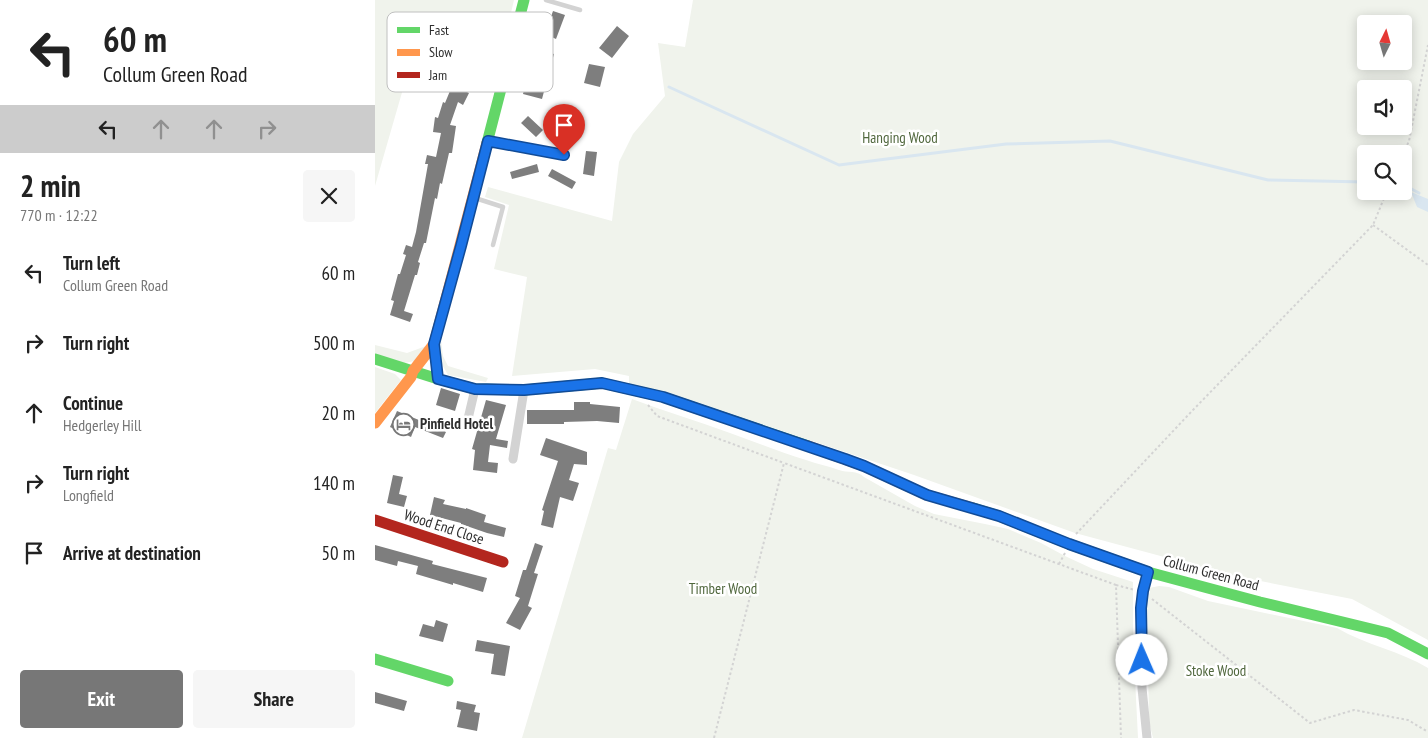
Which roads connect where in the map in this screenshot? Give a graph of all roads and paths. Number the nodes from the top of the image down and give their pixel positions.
1 (546, 0) edge
2 (580, 10) dead end
3 (1428, 45) edge
4 (501, 92) edge
5 (488, 141) junction
6 (1407, 145) edge
7 (564, 155) dead end
8 (474, 197) junction
9 (1383, 200) edge
10 (1373, 224) junction
11 (493, 245) dead end
12 (1428, 266) edge
13 (434, 344) junction
14 (375, 359) edge
15 (413, 371) junction
16 (438, 379) junction
17 (475, 389) junction
18 (524, 390) junction
19 (635, 390) junction
20 (375, 423) edge
21 (467, 423) dead end
22 (513, 459) dead end
23 (784, 463) junction
24 (375, 520) edge
25 (1069, 544) junction
26 (503, 562) dead end
27 (1148, 572) junction
28 (1116, 585) junction
29 (1143, 591) junction
30 (1428, 654) edge
31 (375, 659) edge
32 (448, 681) dead end
33 (1428, 732) edge
34 (714, 738) edge
35 (1121, 738) edge
36 (1147, 738) edge

1 - 2 lane
3 - 6 path
4 - 5 street
5 - 7 street
5 - 8 street
8 - 11 lane
8 - 13 street
9 - 10 path
10 - 12 path
10 - 25 path
13 - 15 street
13 - 16 street
14 - 15 street, Collum Green Road
15 - 16 street, Collum Green Road
15 - 20 street
16 - 17 street, Collum Green Road
17 - 18 street, Collum Green Road
17 - 21 street
18 - 19 street, Collum Green Road
18 - 22 street
19 - 23 path
19 - 25 street, Collum Green Road
23 - 28 path
23 - 34 path
24 - 26 street, Wood End Close
25 - 27 street, Collum Green Road
27 - 29 street
27 - 30 street, Collum Green Road
28 - 29 path
28 - 35 path
29 - 33 path
29 - 36 street
31 - 32 street

